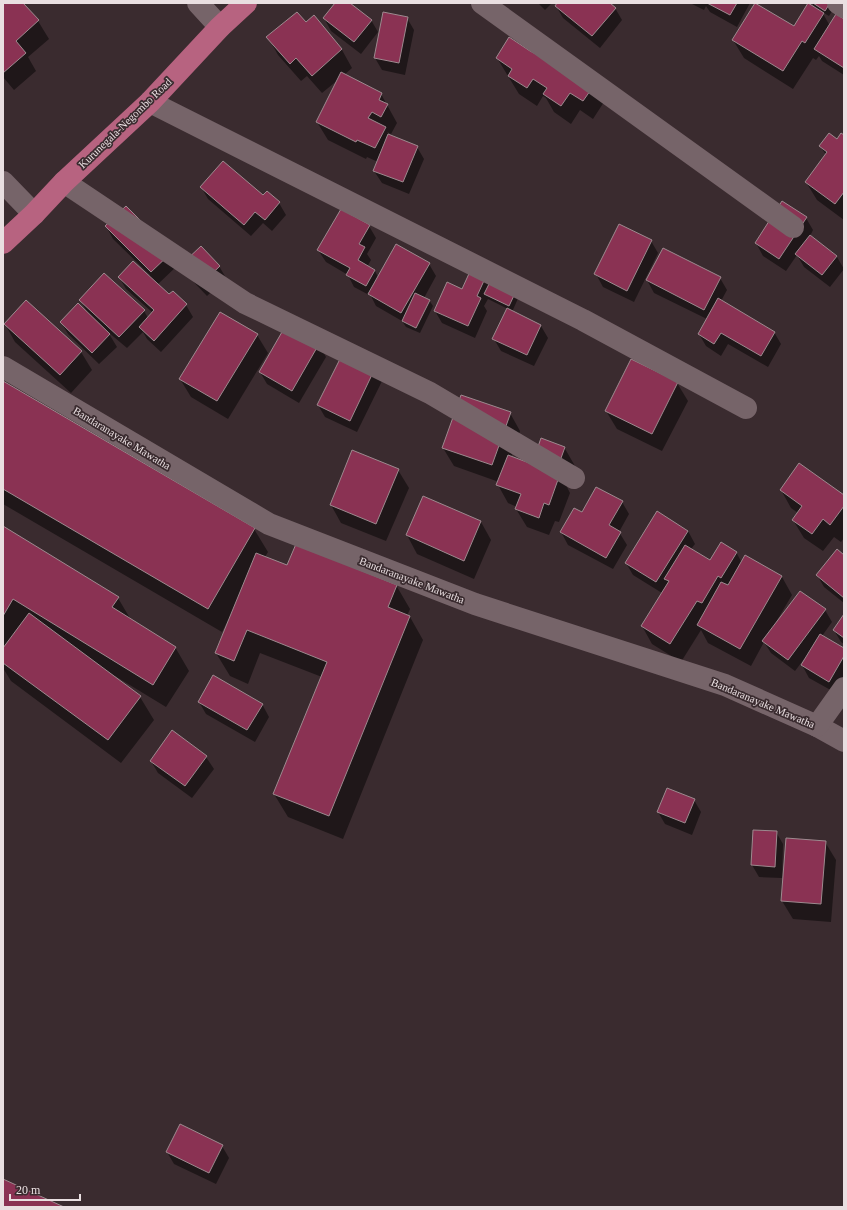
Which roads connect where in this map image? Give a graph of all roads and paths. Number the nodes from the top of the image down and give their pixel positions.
1 (198, 3) edge
2 (246, 3) edge
3 (482, 3) edge
4 (838, 3) edge
5 (844, 7) edge
6 (220, 27) junction
7 (150, 102) junction
8 (3, 182) edge
9 (64, 182) junction
10 (34, 214) junction
11 (793, 227) dead end
12 (3, 243) edge
13 (3, 368) edge
14 (746, 408) dead end
15 (574, 478) dead end
16 (844, 688) edge
17 (817, 726) junction
18 (844, 741) edge

1 - 6 street
2 - 6 main road, Kurunegala-Negombo Road
3 - 11 street
4 - 5 street
6 - 7 main road, Kurunegala-Negombo Road
7 - 9 main road, Kurunegala-Negombo Road
7 - 14 street
8 - 10 street
9 - 10 main road, Kurunegala-Negombo Road
9 - 15 street
10 - 12 main road, Kurunegala-Negombo Road
13 - 17 street, Bandaranayake Mawatha
16 - 17 street
17 - 18 street, Bandaranayake Mawatha

